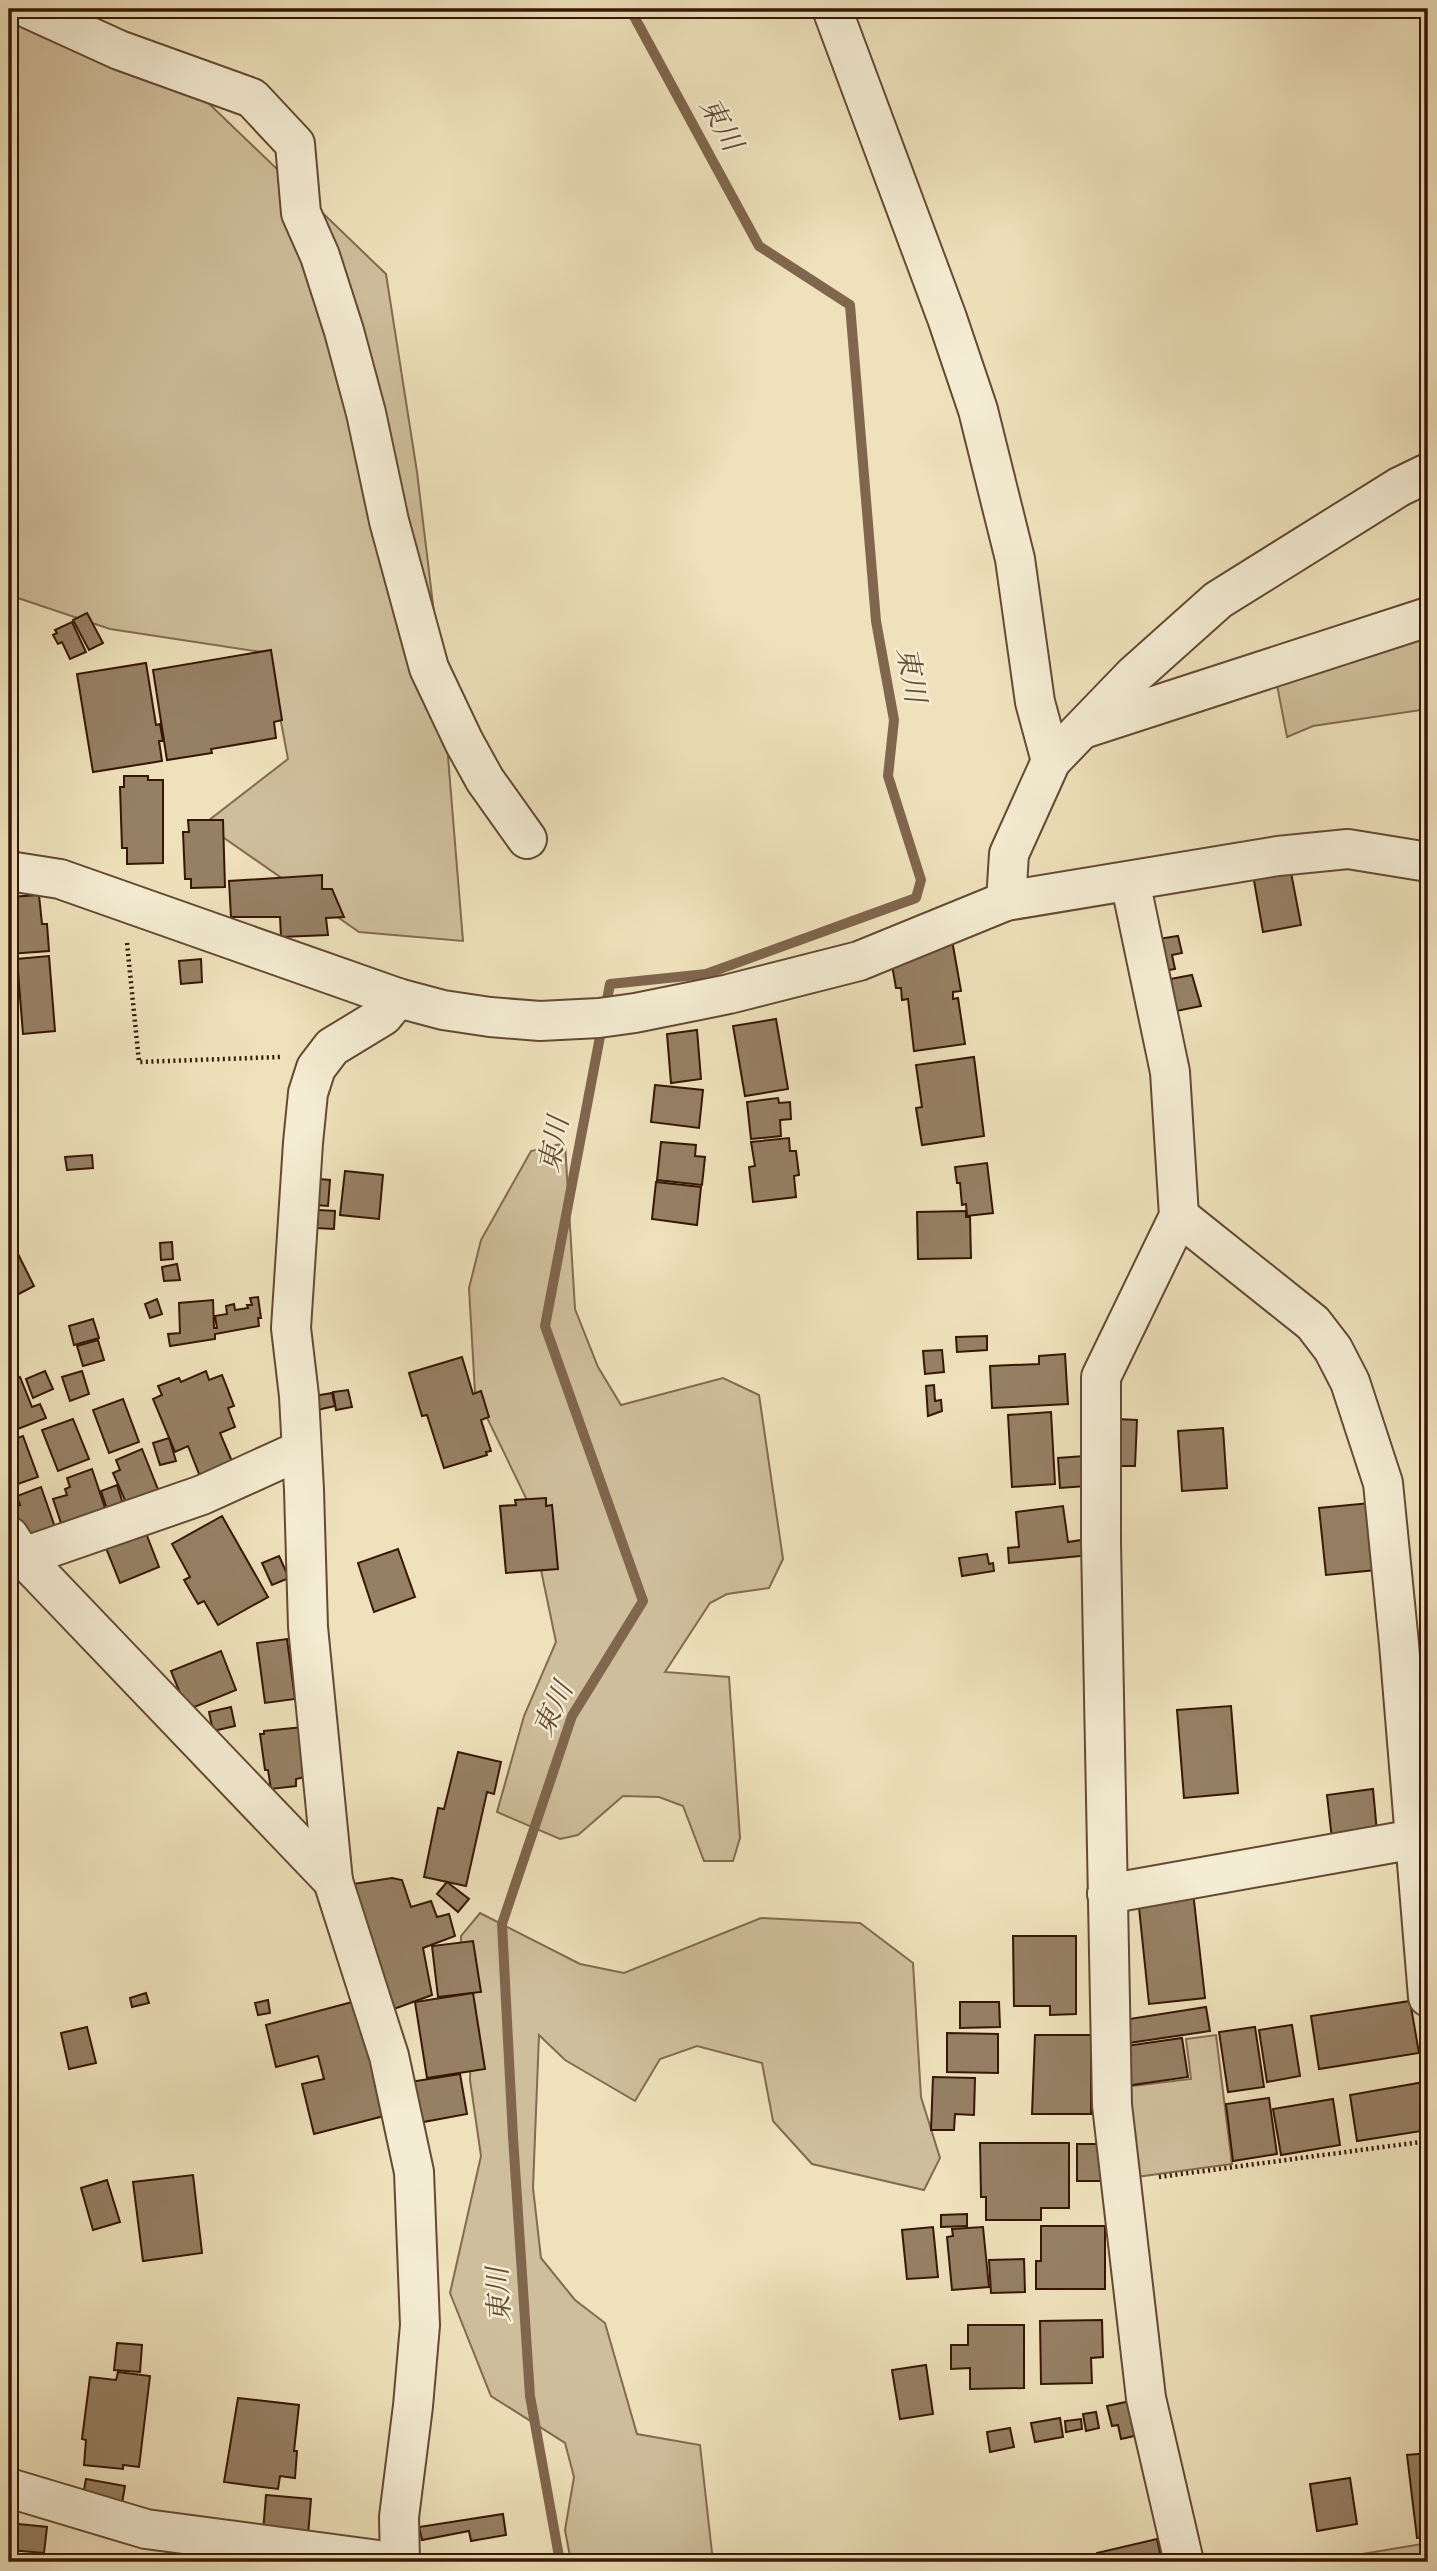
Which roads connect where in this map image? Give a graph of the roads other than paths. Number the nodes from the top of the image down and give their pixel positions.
1 (29, 9) edge
2 (832, 9) edge
3 (1428, 473) edge
4 (1428, 617) edge
5 (1084, 729) junction
6 (1051, 761) junction
7 (527, 839) dead end
8 (1428, 862) edge
9 (9, 871) edge
10 (1130, 881) junction
11 (1006, 901) junction
12 (398, 998) junction
13 (1179, 1216) junction
14 (301, 1450) junction
15 (14, 1552) edge
16 (1415, 1839) junction
17 (333, 1881) junction
18 (1107, 1894) junction
19 (1426, 1947) edge
20 (1428, 1997) edge
21 (9, 2488) edge
22 (393, 2562) edge
23 (400, 2562) edge
24 (1184, 2562) edge

1 - 7 street
2 - 6 street
3 - 5 street
4 - 5 street
5 - 6 street
6 - 11 street
8 - 10 street
9 - 12 street
10 - 11 street
10 - 13 street
11 - 12 street
12 - 14 street
13 - 16 street
13 - 18 street
14 - 15 street
14 - 17 street
15 - 17 street
16 - 18 street
16 - 19 street
17 - 23 street
18 - 24 street
19 - 20 street
21 - 22 street

